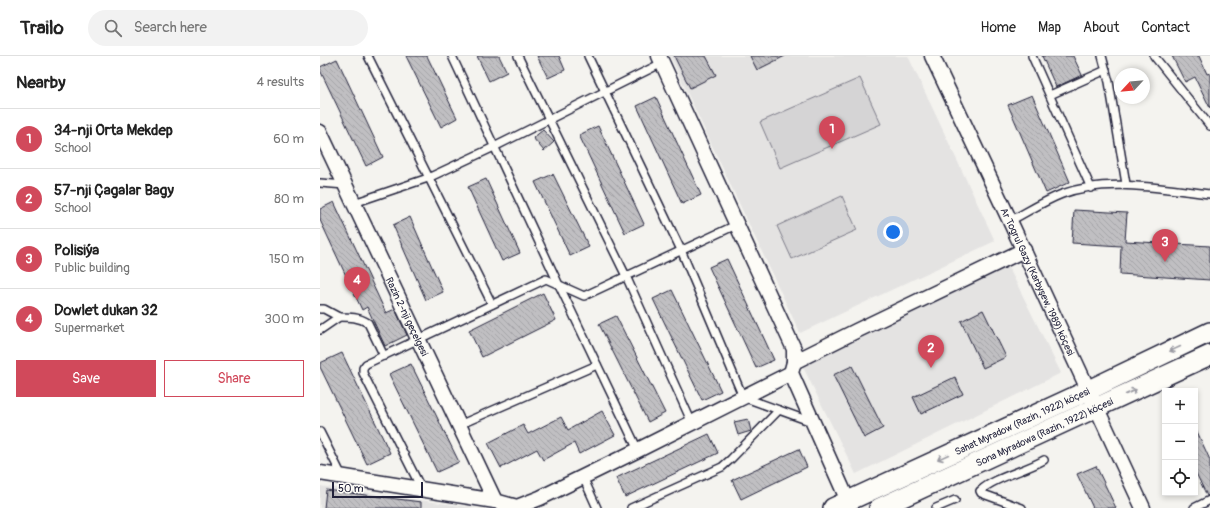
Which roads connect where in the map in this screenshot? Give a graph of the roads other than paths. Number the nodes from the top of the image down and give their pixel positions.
1 (368, 56) edge
2 (452, 56) edge
3 (518, 56) edge
4 (588, 56) edge
5 (932, 56) edge
6 (1032, 56) edge
7 (1102, 56) edge
8 (1154, 56) edge
9 (661, 59) edge
10 (1106, 70) junction
11 (606, 92) junction
12 (1050, 95) junction
13 (549, 119) junction
14 (1210, 126) edge
15 (320, 132) edge
16 (494, 147) junction
17 (428, 178) junction
18 (320, 183) edge
19 (1126, 184) junction
20 (346, 185) junction
21 (1091, 188) junction
22 (1210, 194) edge
23 (354, 203) junction
24 (1010, 221) junction
25 (738, 224) junction
26 (681, 250) junction
27 (1024, 250) junction
28 (626, 276) junction
29 (559, 285) junction
30 (492, 304) junction
31 (320, 309) edge
32 (339, 317) junction
33 (320, 330) edge
34 (1210, 332) edge
35 (418, 339) junction
36 (1210, 355) edge
37 (384, 356) junction
38 (597, 365) junction
39 (793, 368) junction
40 (1089, 390) junction
41 (744, 397) junction
42 (1097, 408) junction
43 (778, 410) junction
44 (812, 422) junction
45 (692, 423) junction
46 (459, 425) junction
47 (320, 432) edge
48 (638, 450) junction
49 (1044, 460) dead end
50 (320, 473) edge
51 (342, 476) junction
52 (583, 477) junction
53 (421, 488) junction
54 (955, 500) dead end
55 (1210, 500) edge
56 (495, 501) junction
57 (540, 503) edge
58 (840, 505) edge
59 (597, 508) edge
60 (631, 508) edge
61 (879, 508) edge
62 (936, 508) edge
63 (1022, 508) edge
64 (1143, 508) edge
65 (1194, 508) edge

1 - 17 lane
2 - 16 lane
3 - 13 lane
4 - 11 lane
5 - 24 street, Ar Togrul Gazy (Karbyşew, 1989) köçesi
6 - 12 lane
7 - 10 lane
8 - 14 lane
9 - 11 lane
9 - 25 street
10 - 12 lane
10 - 19 lane
11 - 13 lane
11 - 26 lane
12 - 21 lane
13 - 16 lane
13 - 28 lane
15 - 20 street, Razin 2-nji geçelgesi
16 - 17 lane
16 - 29 lane
17 - 23 lane
17 - 30 lane
18 - 20 lane
19 - 21 lane
19 - 22 lane
20 - 23 street, Razin 2-nji geçelgesi
21 - 24 lane
23 - 35 street, Razin 2-nji geçelgesi
24 - 27 street, Ar Togrul Gazy (Karbyşew, 1989) köçesi
25 - 26 lane
25 - 39 street
26 - 28 lane
26 - 41 lane
27 - 39 street
27 - 40 street, Ar Togrul Gazy (Karbyşew, 1989) köçesi
28 - 29 lane
28 - 45 lane
29 - 30 lane
29 - 38 lane
30 - 35 lane
31 - 32 lane
32 - 33 lane
32 - 37 lane
34 -> 40 main road, Sahat Myradow (Razin, 1922) köçesi
35 - 37 lane
35 - 46 street, Razin 2-nji geçelgesi
42 -> 36 main road, Sona Myradowa (Razin, 1922) köçesi
37 - 53 lane
38 - 46 lane
38 - 48 lane
39 - 41 street
39 - 44 street
40 - 42 street, Ar Togrul Gazy (Karbyşew, 1989) köçesi
40 -> 58 main road, Sahat Myradow (Razin, 1922) köçesi
41 - 43 lane
41 - 45 street
42 - 61 main road, Sona Myradowa (Razin, 1922) köçesi
42 - 64 street, Ar Togrul Gazy (Karbyşew, 1989) köçesi
43 - 44 lane
43 - 60 lane
44 - 58 street
45 - 48 street
46 - 56 street, Razin 2-nji geçelgesi
47 - 51 lane
48 - 52 street
49 - 63 lane
50 - 51 street
51 - 53 street
52 - 57 street
52 - 59 lane
53 - 56 street
54 - 62 lane
55 - 65 lane
56 - 57 street

